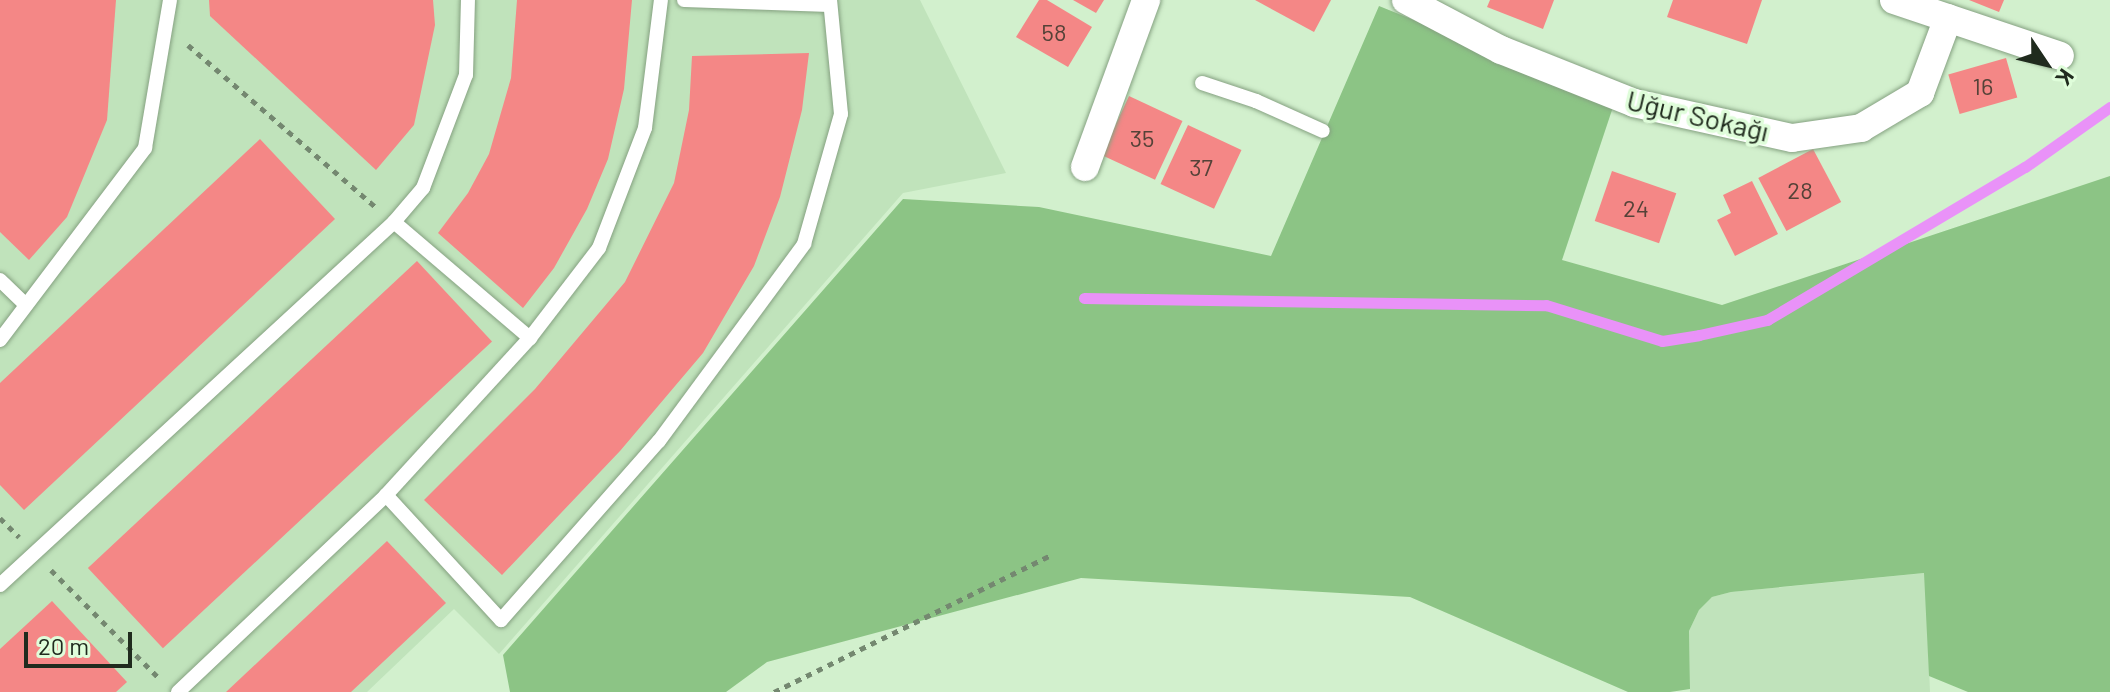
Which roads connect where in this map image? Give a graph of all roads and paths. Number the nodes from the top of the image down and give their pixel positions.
1 (170, 0) edge
2 (468, 0) edge
3 (661, 0) edge
4 (684, 0) edge
5 (1146, 0) edge
6 (1406, 0) edge
7 (1894, 0) edge
8 (830, 2) edge
9 (1948, 18) junction
10 (166, 26) junction
11 (2060, 56) dead end
12 (1202, 83) dead end
13 (1323, 131) dead end
14 (1085, 167) dead end
15 (394, 222) junction
16 (0, 280) edge
17 (26, 305) junction
18 (530, 338) junction
19 (0, 340) edge
20 (386, 495) junction
21 (0, 518) edge
22 (35, 553) junction
23 (1051, 555) dead end
24 (0, 585) edge
25 (163, 681) dead end
26 (178, 692) edge
27 (774, 692) edge

1 - 10 lane
2 - 15 lane
3 - 18 lane
4 - 8 lane
5 - 14 street
6 - 9 street, Uğur Sokağı
7 - 9 street
8 - 20 lane
9 - 11 street
10 - 15 path
10 - 17 lane
12 - 13 lane
15 - 18 lane
15 - 22 lane
16 - 17 lane
17 - 19 lane
18 - 20 lane
20 - 26 lane
21 - 22 path
22 - 24 lane
22 - 25 path
23 - 27 path

